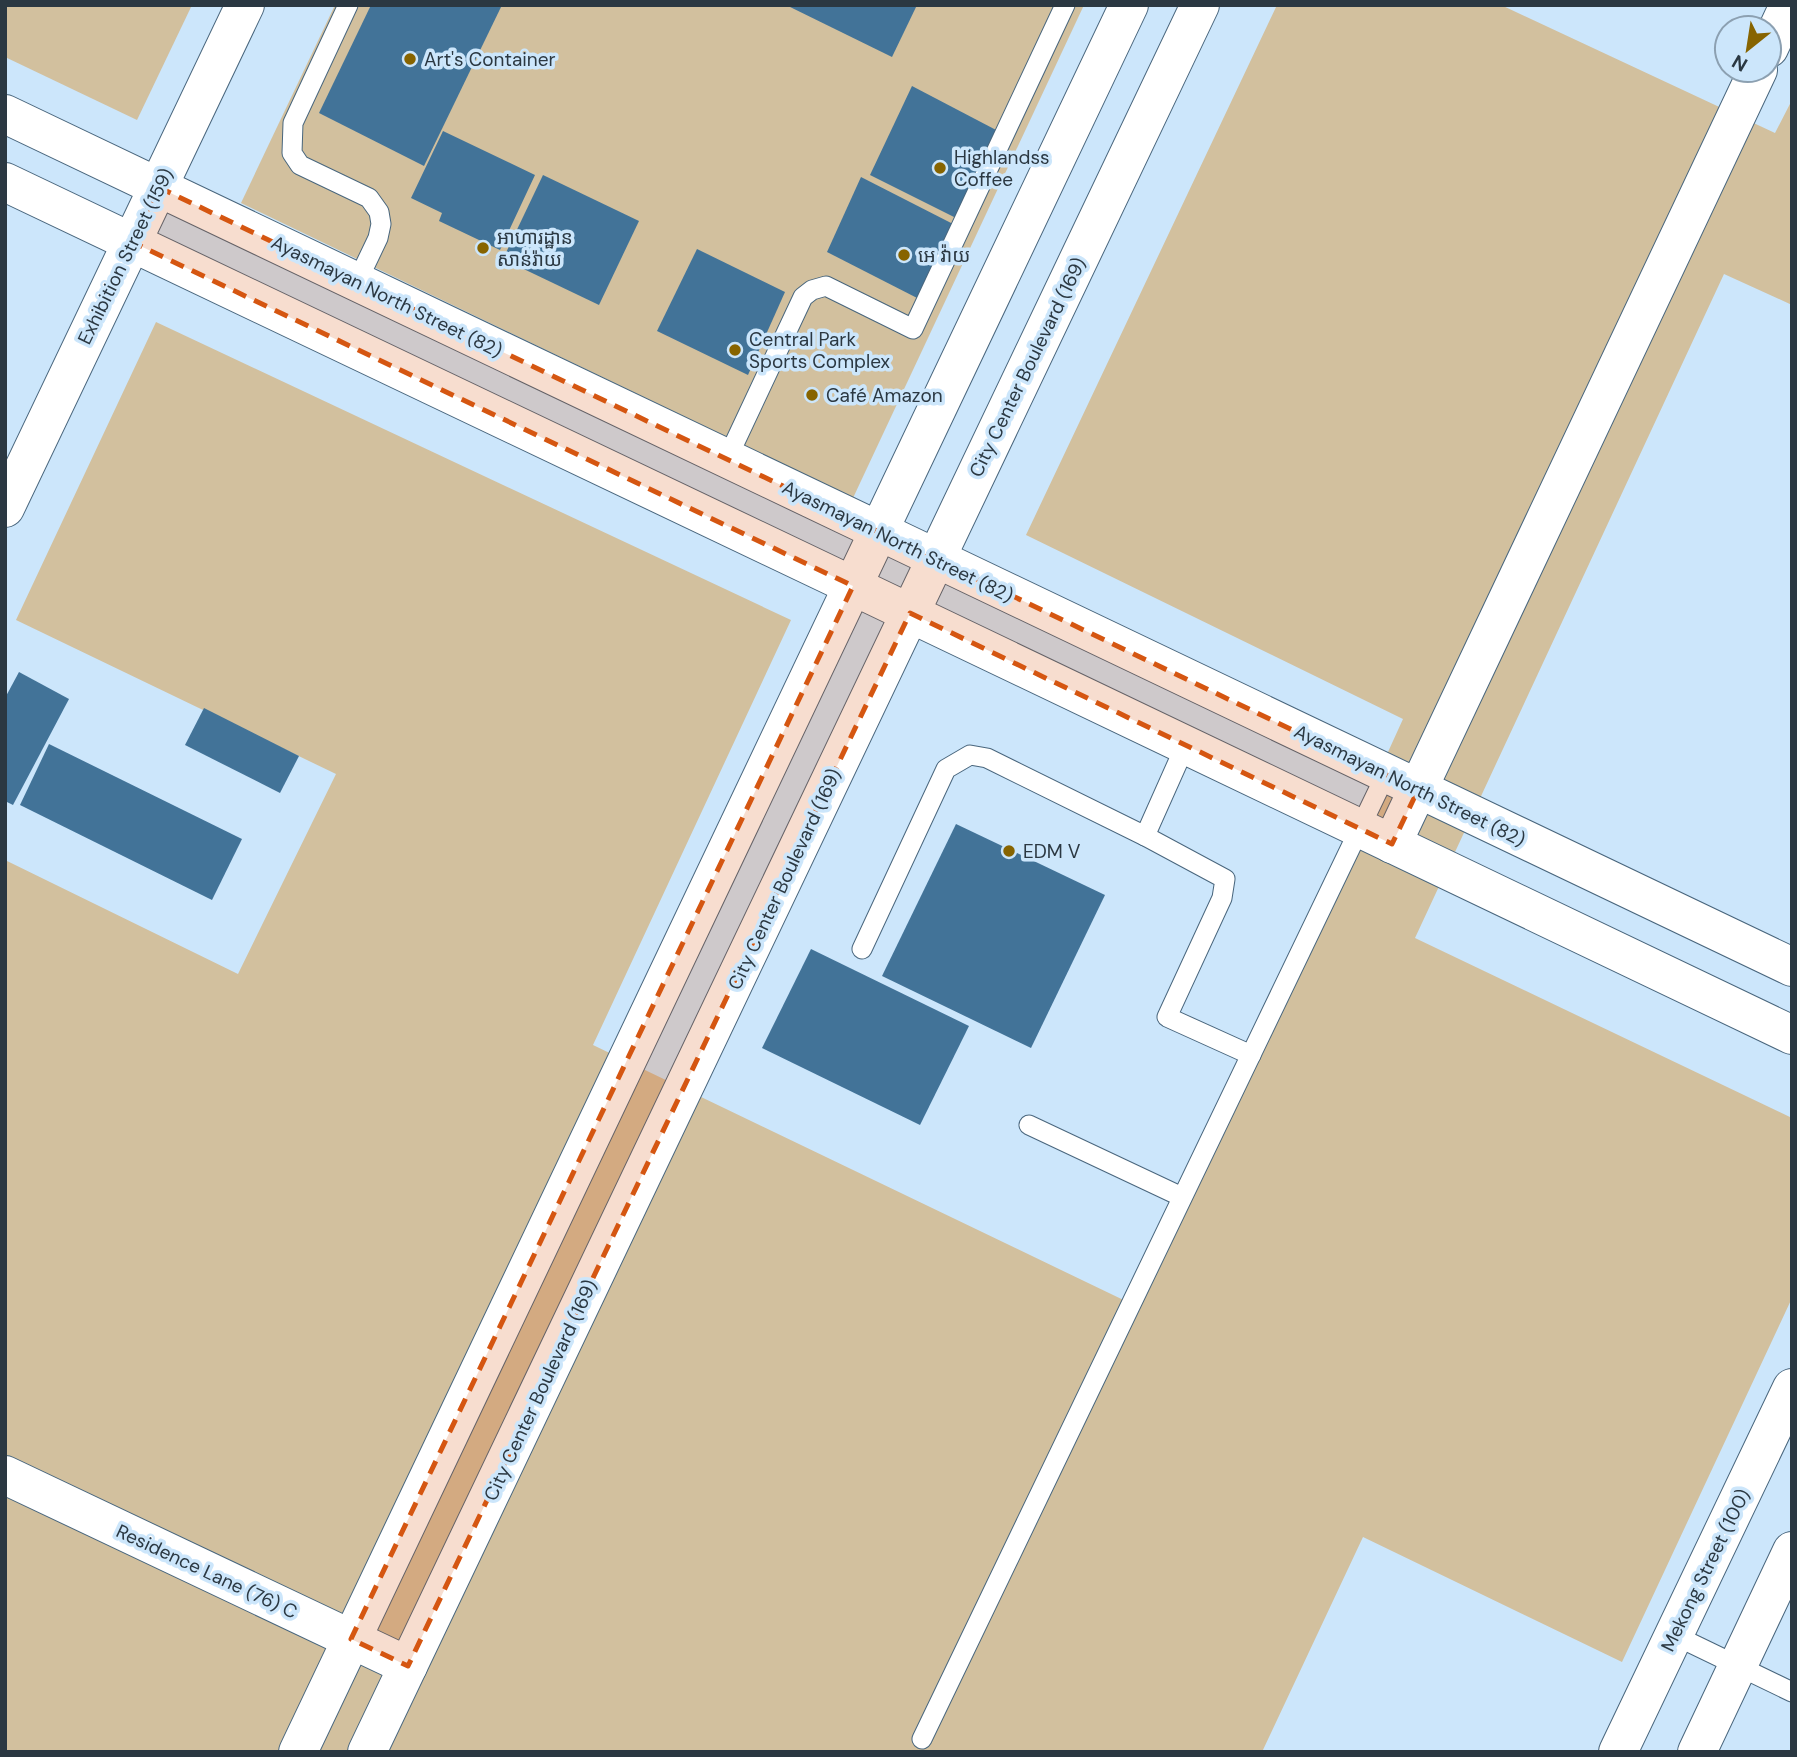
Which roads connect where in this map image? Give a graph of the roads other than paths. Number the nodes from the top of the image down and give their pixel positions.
1 (245, 5) edge
2 (348, 5) edge
3 (1065, 5) edge
4 (1129, 5) edge
5 (1200, 5) edge
6 (1751, 84) edge
7 (5, 114) edge
8 (5, 182) edge
9 (158, 187) junction
10 (132, 242) junction
11 (357, 282) junction
12 (727, 459) junction
13 (5, 508) edge
14 (879, 531) junction
15 (936, 558) junction
16 (853, 586) junction
17 (910, 613) junction
18 (1186, 744) junction
19 (1402, 782) junction
20 (1145, 836) junction
21 (1376, 836) junction
22 (862, 949) dead end
23 (1792, 967) edge
24 (1792, 1035) edge
25 (1251, 1055) junction
26 (1029, 1125) dead end
27 (1182, 1197) junction
28 (1792, 1388) edge
29 (5, 1475) edge
30 (1792, 1551) edge
31 (1674, 1635) junction
32 (351, 1639) junction
33 (1738, 1665) junction
34 (408, 1666) junction
35 (1792, 1692) edge
36 (922, 1739) dead end
37 (298, 1752) edge
38 (367, 1752) edge
39 (1618, 1752) edge
40 (1697, 1752) edge

1 - 9 street, Exhibition Street (159)
2 - 11 lane
3 - 12 lane
4 - 14 street
5 - 15 street, City Center Boulevard (169)
6 - 19 street
7 - 9 street, Ayasmayan North Street (82)
8 - 10 street
9 - 10 street, Exhibition Street (159)
9 - 11 street, Ayasmayan North Street (82)
10 - 13 street, Exhibition Street (159)
10 - 16 street
11 - 12 street, Ayasmayan North Street (82)
12 - 14 street, Ayasmayan North Street (82)
14 - 15 street, Ayasmayan North Street (82)
14 - 16 street
15 - 17 street, City Center Boulevard (169)
15 - 19 street, Ayasmayan North Street (82)
16 - 17 street
16 - 32 street
17 - 18 street
17 - 34 street, City Center Boulevard (169)
18 - 20 lane
18 - 21 street
19 - 21 street
19 - 23 street, Ayasmayan North Street (82)
20 - 22 lane
20 - 25 lane
21 - 24 street
21 - 25 lane
25 - 27 lane
26 - 27 lane
27 - 36 lane
28 - 31 street, Mekong Street (100)
29 - 32 street, Residence Lane (76) C
30 - 33 street
31 - 33 lane
31 - 39 street, Mekong Street (100)
32 - 34 street, Residence Lane (76) C
32 - 37 street
33 - 35 lane
33 - 40 street
34 - 38 street, City Center Boulevard (169)

